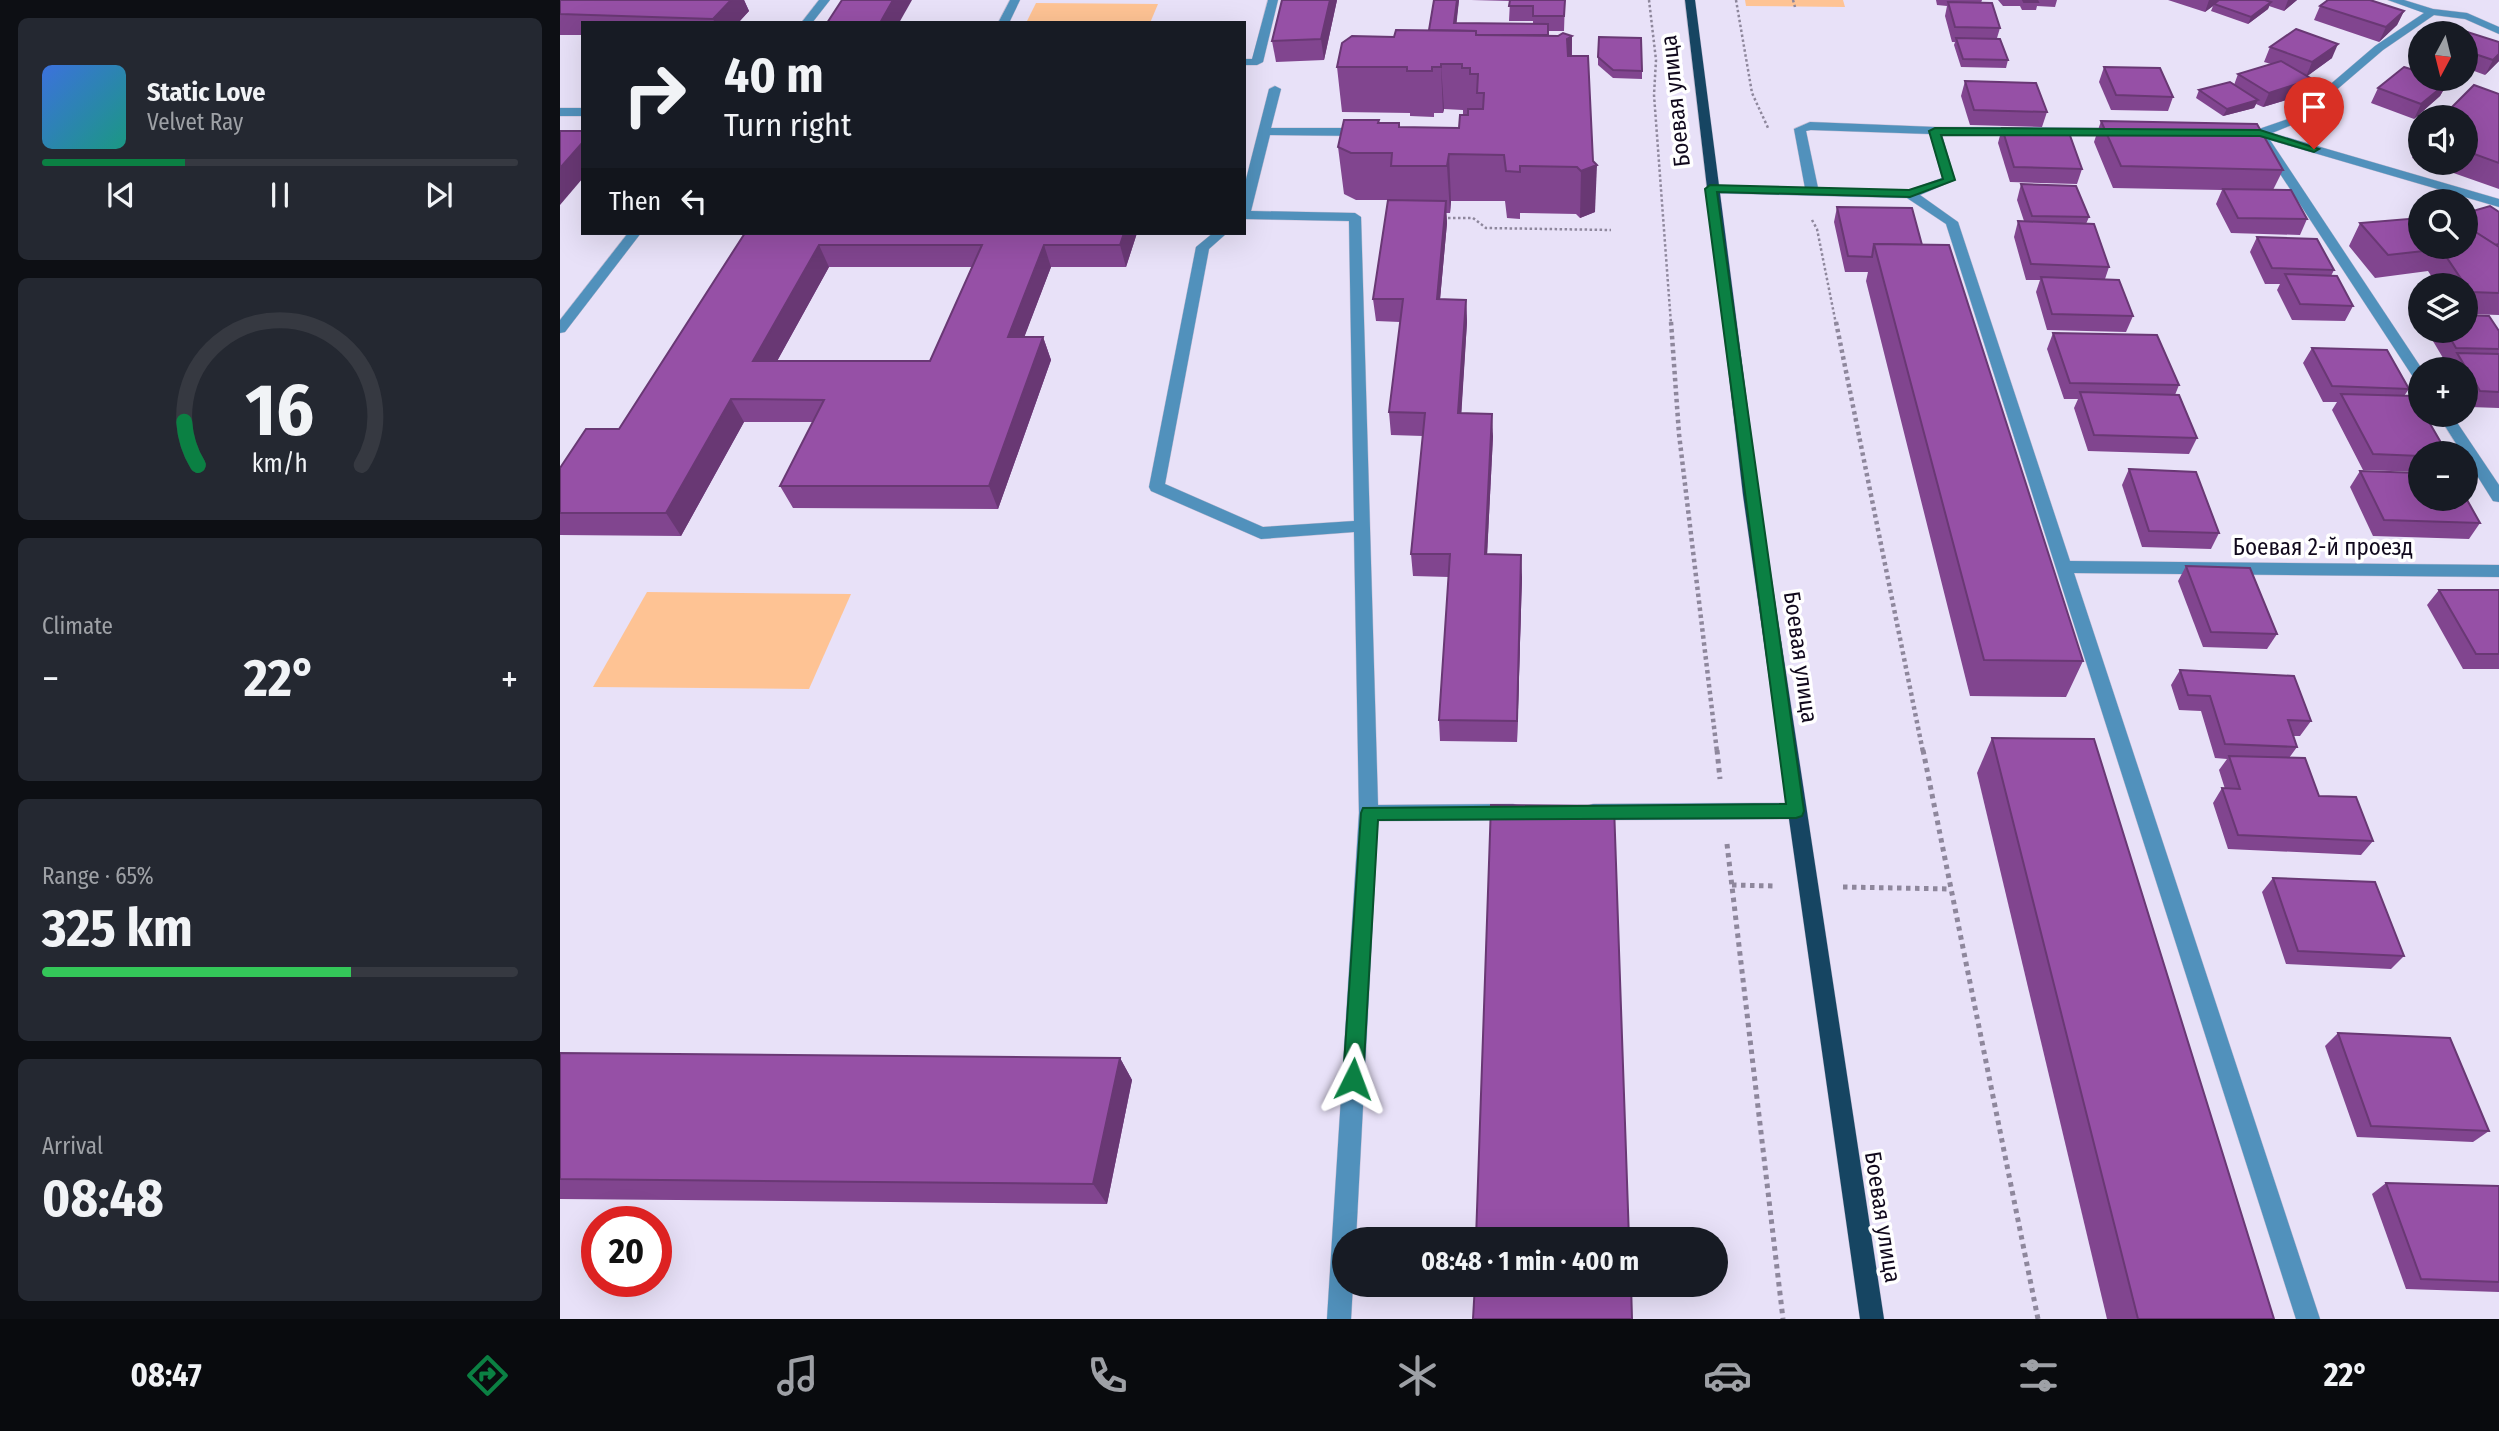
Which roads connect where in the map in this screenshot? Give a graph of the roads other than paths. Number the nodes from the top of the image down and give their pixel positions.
1 (825, 0) edge
2 (1015, 0) edge
3 (1273, 0) edge
4 (1690, 0) edge
5 (2393, 0) edge
6 (2432, 12) junction
7 (808, 21) edge
8 (1004, 21) edge
9 (2499, 31) edge
10 (1246, 62) edge
11 (1275, 89) dead end
12 (560, 112) edge
13 (581, 112) edge
14 (1265, 131) junction
15 (1935, 131) junction
16 (1376, 132) edge
17 (2138, 133) edge
18 (2220, 133) edge
19 (2260, 133) junction
20 (1710, 189) junction
21 (1805, 191) junction
22 (1910, 194) junction
23 (2499, 203) edge
24 (1246, 206) edge
25 (1246, 214) edge
26 (633, 235) edge
27 (1218, 235) edge
28 (560, 329) edge
29 (2408, 359) edge
30 (2453, 427) edge
31 (2499, 497) edge
32 (1361, 526) junction
33 (2062, 567) junction
34 (2499, 571) edge
35 (1796, 811) junction
36 (1533, 812) edge
37 (1574, 812) edge
38 (1369, 813) junction
39 (1339, 1319) edge
40 (1872, 1319) edge
41 (2308, 1319) edge

1 - 7 street
2 - 8 street
3 - 10 street
4 - 20 main road, Боевая улица
5 - 6 street
6 - 9 street
6 - 19 street
11 - 14 street
12 - 13 street
14 - 16 street
14 - 24 street
15 - 17 street
15 - 21 street
15 - 22 street
18 - 19 street
19 - 23 street
19 - 29 street
20 - 21 street
20 - 35 main road, Боевая улица
21 - 22 street
22 - 33 street
25 - 32 street
26 - 28 street
27 - 32 street
30 - 31 street
32 - 38 street
33 - 34 street, Боевая 2-й проезд
33 - 41 street
35 - 37 street
35 - 40 main road, Боевая улица
36 - 38 street
38 - 39 street

